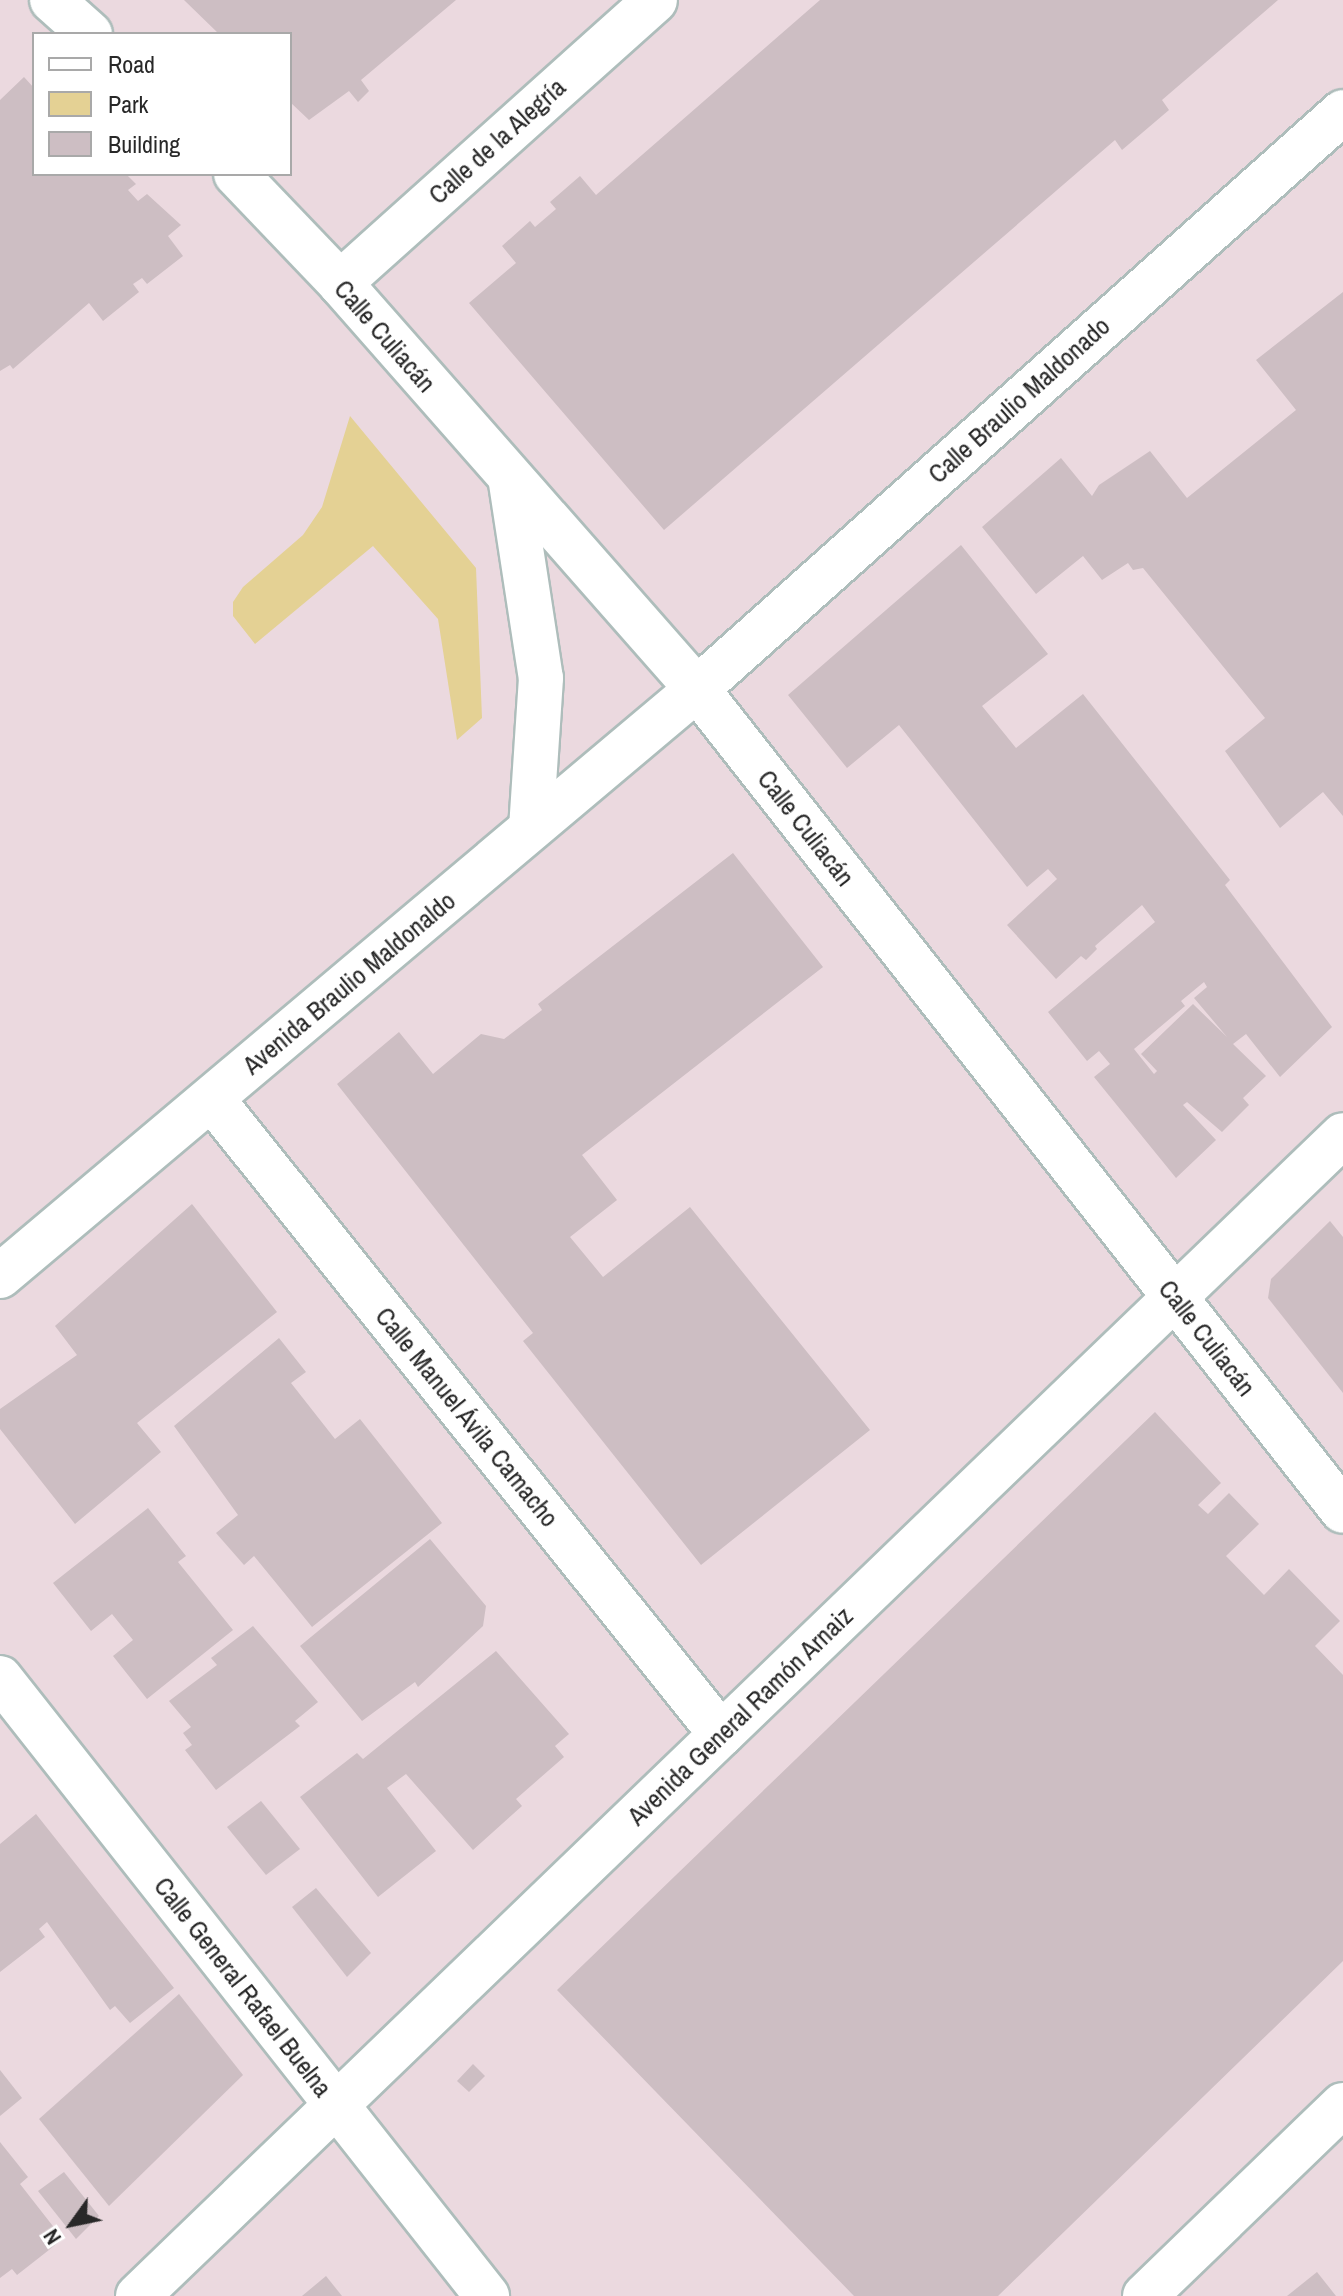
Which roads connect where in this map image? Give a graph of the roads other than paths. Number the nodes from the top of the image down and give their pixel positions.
1 (52, 0) edge
2 (655, 0) edge
3 (88, 32) edge
4 (1343, 112) edge
5 (238, 176) edge
6 (340, 283) junction
7 (511, 483) junction
8 (697, 689) junction
9 (531, 827) junction
10 (212, 1099) junction
11 (1343, 1135) edge
12 (0, 1276) edge
13 (1175, 1297) junction
14 (1343, 1511) edge
15 (0, 1678) edge
16 (721, 1734) junction
17 (336, 2105) junction
18 (1343, 2105) edge
19 (138, 2296) edge
20 (487, 2296) edge
21 (1145, 2296) edge

1 - 3 street
2 - 6 street, Calle de la Alegría
4 - 8 street, Calle Braulio Maldonado
5 - 6 street, Calle Culiacán
6 - 7 street, Calle Culiacán
7 - 8 street, Calle Culiacán
7 - 9 street
8 - 9 street, Avenida Braulio Maldonaldo
8 - 13 street, Calle Culiacán
9 - 10 street, Avenida Braulio Maldonaldo
10 - 12 street, Avenida Braulio Maldonaldo
10 - 16 street, Calle Manuel Ávila Camacho
11 - 13 street, Avenida General Ramón Arnaiz
13 - 14 street, Calle Culiacán
13 - 16 street, Avenida General Ramón Arnaiz
15 - 17 street, Calle General Rafael Buelna
16 - 17 street, Avenida General Ramón Arnaiz
17 - 19 street, Avenida General Ramón Arnaiz
17 - 20 street, Calle General Rafael Buelna
18 - 21 street

